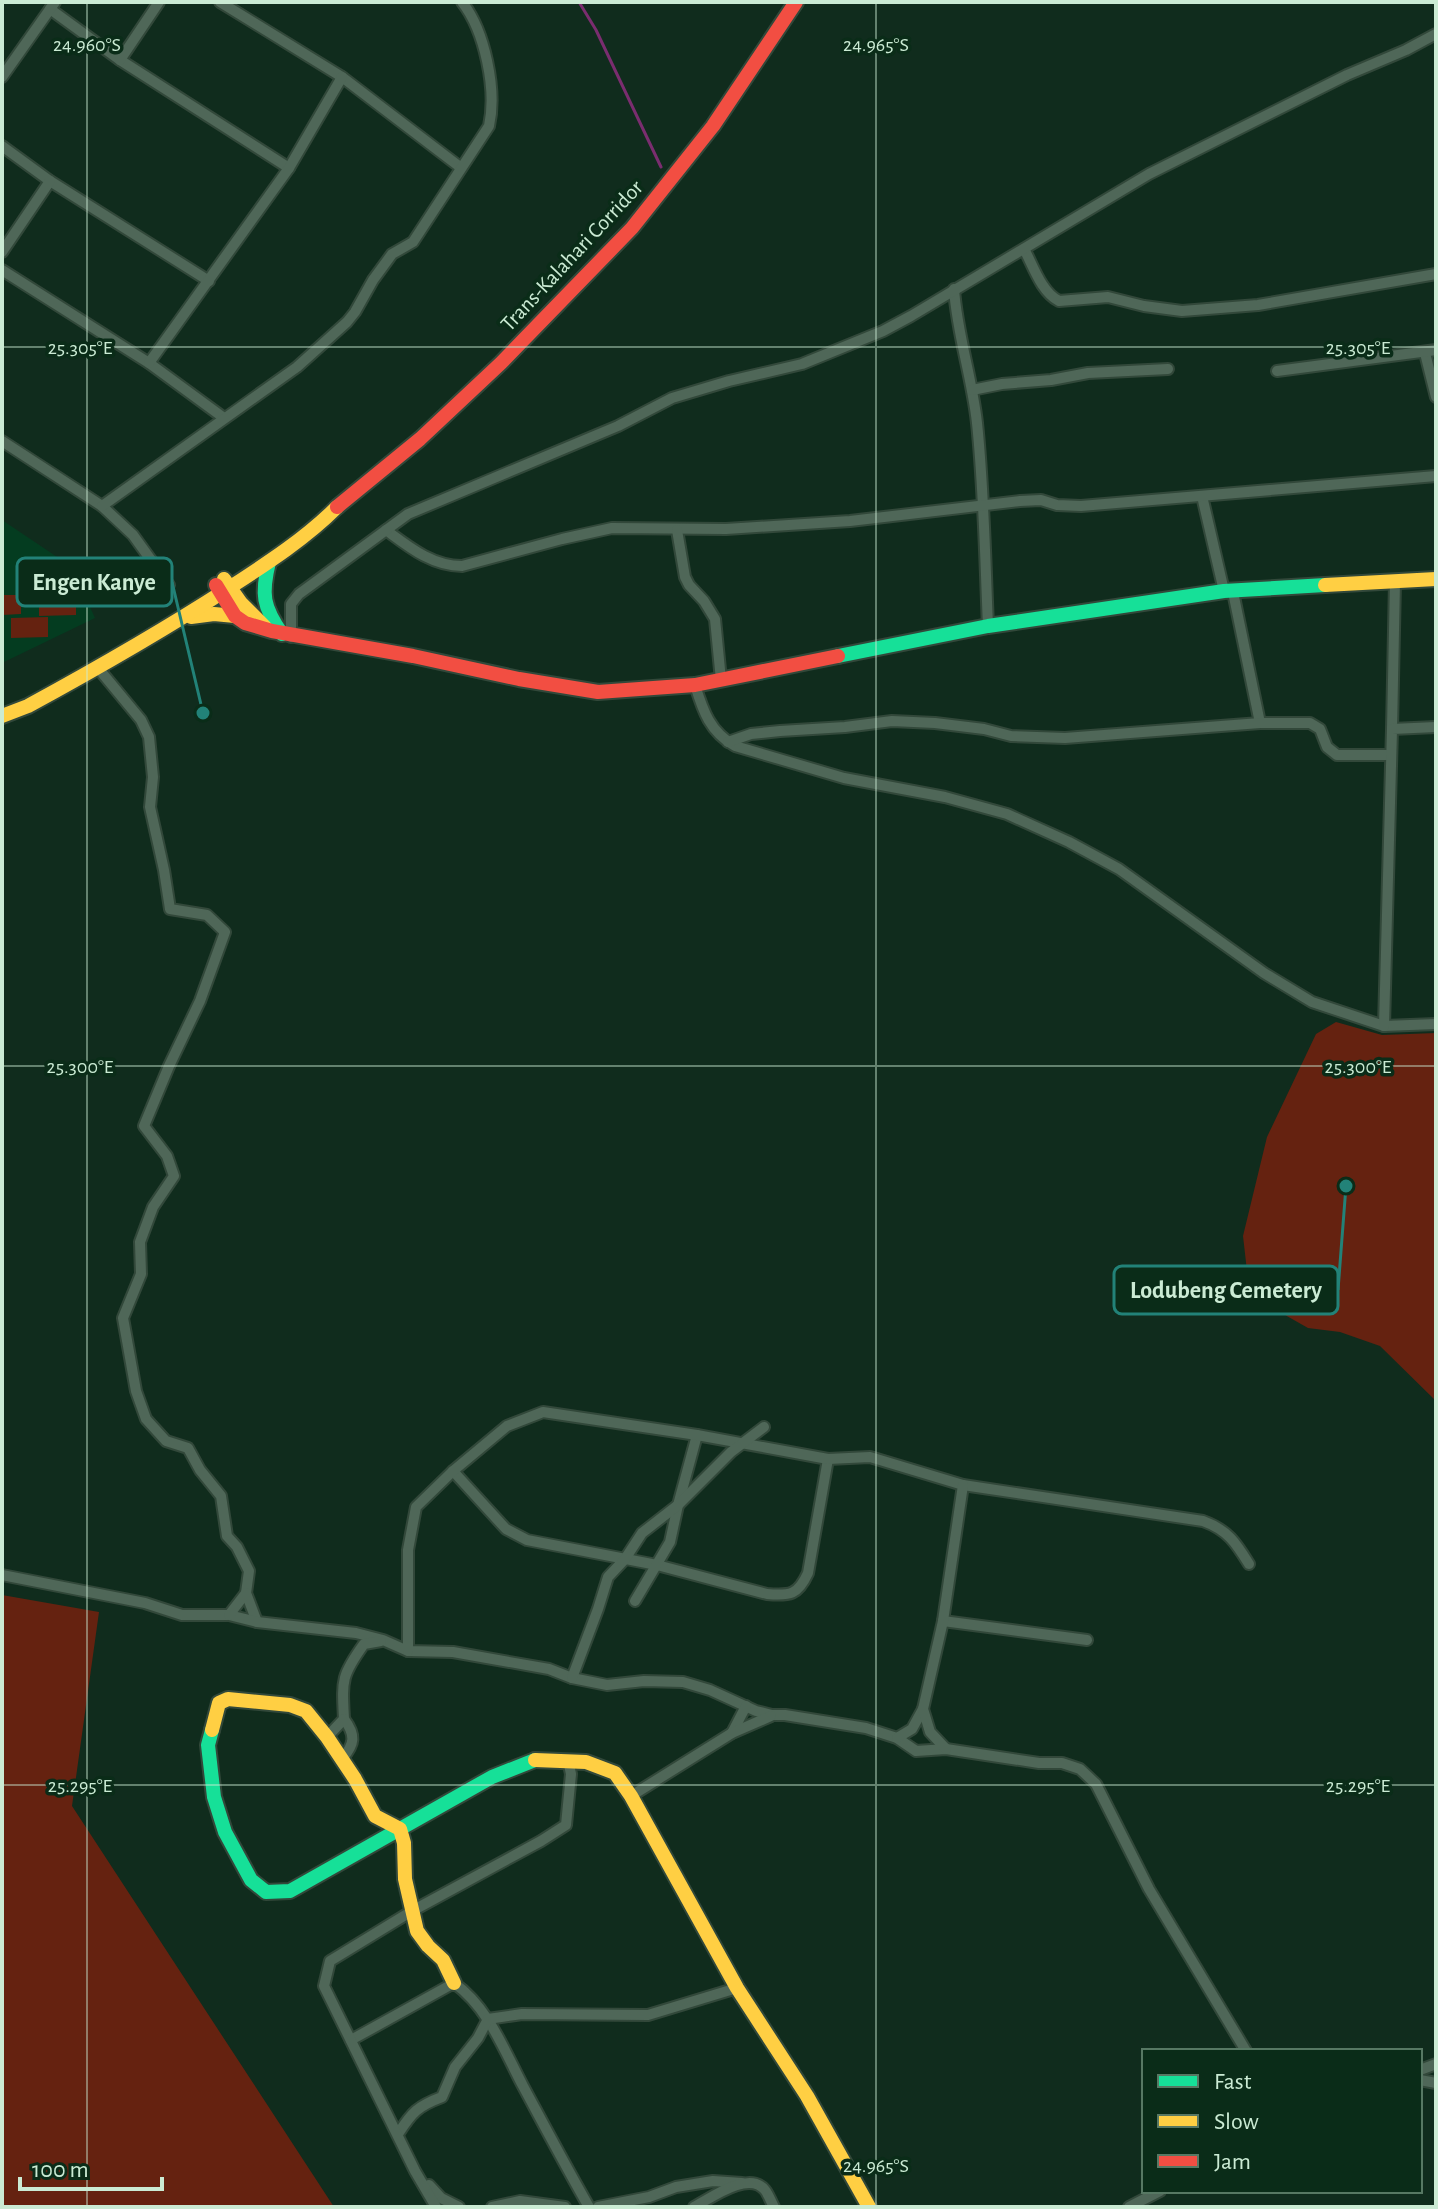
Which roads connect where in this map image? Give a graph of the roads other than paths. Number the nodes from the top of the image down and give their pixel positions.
1 (159, 2) edge
2 (220, 2) edge
3 (462, 2) edge
4 (796, 2) edge
5 (52, 6) edge
6 (1436, 34) edge
7 (120, 60) junction
8 (2, 77) edge
9 (342, 77) junction
10 (2, 146) edge
11 (460, 167) junction
12 (289, 168) junction
13 (50, 181) junction
14 (1024, 249) junction
15 (2, 252) edge
16 (2, 270) edge
17 (1436, 274) edge
18 (209, 281) junction
19 (954, 289) junction
20 (1431, 352) edge
21 (149, 363) junction
22 (1168, 369) dead end
23 (1277, 371) dead end
24 (972, 390) junction
25 (1436, 397) edge
26 (224, 418) junction
27 (2, 441) edge
28 (1436, 476) edge
29 (1202, 496) junction
30 (340, 504) junction
31 (102, 506) junction
32 (983, 506) junction
33 (386, 530) junction
34 (677, 530) junction
35 (269, 562) junction
36 (1436, 579) edge
37 (1395, 581) junction
38 (169, 585) dead end
39 (223, 586) junction
40 (1228, 591) junction
41 (235, 616) junction
42 (183, 618) junction
43 (988, 626) junction
44 (282, 634) junction
45 (98, 668) junction
46 (721, 680) junction
47 (695, 685) junction
48 (2, 716) edge
49 (1260, 723) junction
50 (1436, 727) edge
51 (1392, 729) junction
52 (728, 742) junction
53 (1391, 755) junction
54 (1436, 1024) edge
55 (1384, 1026) junction
56 (764, 1427) dead end
57 (697, 1435) junction
58 (744, 1443) junction
59 (828, 1459) junction
60 (453, 1471) junction
61 (963, 1485) junction
62 (678, 1505) junction
63 (625, 1559) junction
64 (1249, 1564) dead end
65 (657, 1565) junction
66 (2, 1575) edge
67 (246, 1593) junction
68 (635, 1601) dead end
69 (229, 1615) junction
70 (943, 1621) junction
71 (257, 1622) junction
72 (356, 1633) junction
73 (383, 1640) junction
74 (1087, 1640) dead end
75 (364, 1644) junction
76 (408, 1651) junction
77 (572, 1678) junction
78 (746, 1706) junction
79 (923, 1709) junction
80 (772, 1715) junction
81 (344, 1719) junction
82 (732, 1733) junction
83 (327, 1737) junction
84 (897, 1738) junction
85 (946, 1749) junction
86 (342, 1759) junction
87 (568, 1760) junction
88 (631, 1796) junction
89 (400, 1829) junction
90 (412, 1911) junction
91 (454, 1983) junction
92 (737, 1988) junction
93 (488, 2019) junction
94 (351, 2040) junction
95 (1245, 2049) edge
96 (398, 2134) junction
97 (415, 2171) junction
98 (742, 2183) junction
99 (1156, 2193) edge
100 (436, 2207) edge
101 (459, 2207) edge
102 (492, 2207) edge
103 (565, 2207) edge
104 (589, 2207) edge
105 (598, 2207) edge
106 (694, 2207) edge
107 (774, 2207) edge
108 (869, 2207) edge
109 (1129, 2207) edge

1 - 7 street
2 - 9 street
3 - 11 street
4 - 30 main road, Trans-Kalahari Corridor
5 - 7 street
5 - 8 street
6 - 14 street
7 - 12 street
9 - 11 street
9 - 12 street
10 - 13 street
11 - 26 street
12 - 18 street
13 - 15 street
13 - 18 street
14 - 17 street
14 - 19 street
16 - 21 street
18 - 21 street
19 - 24 street
19 - 33 street
20 - 23 street
20 - 25 street
21 - 26 street
22 - 24 street
24 - 32 street
26 - 31 street
27 - 31 street
28 - 29 street
29 - 32 street
29 - 40 street
30 - 35 main road, Trans-Kalahari Corridor
30 - 39 main road, Trans-Kalahari Corridor
31 - 38 street
32 - 34 street
32 - 43 street
33 - 34 street
33 - 44 street
34 - 46 street
35 - 39 main road, Trans-Kalahari Corridor
35 - 44 main road
36 - 37 main road
37 - 40 main road
37 - 51 street
39 - 41 main road
39 - 42 main road, Trans-Kalahari Corridor
39 - 44 main road
39 - 48 main road, Trans-Kalahari Corridor
40 - 43 main road
40 - 49 street
41 - 42 main road
41 - 44 main road
42 - 45 main road, Trans-Kalahari Corridor
43 - 46 main road
44 - 47 main road
45 - 48 main road, Trans-Kalahari Corridor
45 - 67 street
46 - 47 main road
47 - 52 street
49 - 52 street
49 - 53 street
50 - 51 street
51 - 53 street
52 - 55 street
53 - 55 street
54 - 55 street
56 - 58 street
57 - 58 street
57 - 60 street
57 - 62 street
58 - 59 street
58 - 62 street
59 - 61 street
59 - 65 street
60 - 63 street
60 - 76 street
61 - 64 street
61 - 70 street
62 - 63 street
62 - 65 street
63 - 65 street
63 - 77 street
65 - 68 street
66 - 69 street
67 - 69 street
67 - 71 street
69 - 71 street
70 - 74 street
70 - 79 street
71 - 72 street
72 - 73 street
72 - 75 street
73 - 75 street
73 - 76 street
75 - 81 street
76 - 77 street
77 - 78 street
78 - 80 street
78 - 82 street
79 - 84 street
79 - 85 street
80 - 82 street
80 - 84 street
81 - 83 street
81 - 86 street
82 - 88 street
83 - 86 main road
83 - 89 main road
84 - 85 street
85 - 95 street
86 - 89 main road
87 - 88 main road
87 - 89 main road
87 - 90 street
88 - 92 main road
89 - 90 main road
90 - 91 main road
90 - 94 street
91 - 93 street
91 - 94 street
92 - 93 street
92 - 108 main road
93 - 96 street
93 - 104 street
94 - 96 street
96 - 97 street
97 - 100 street
97 - 101 street
98 - 105 street
98 - 106 street
98 - 107 street
99 - 109 street
102 - 103 street

